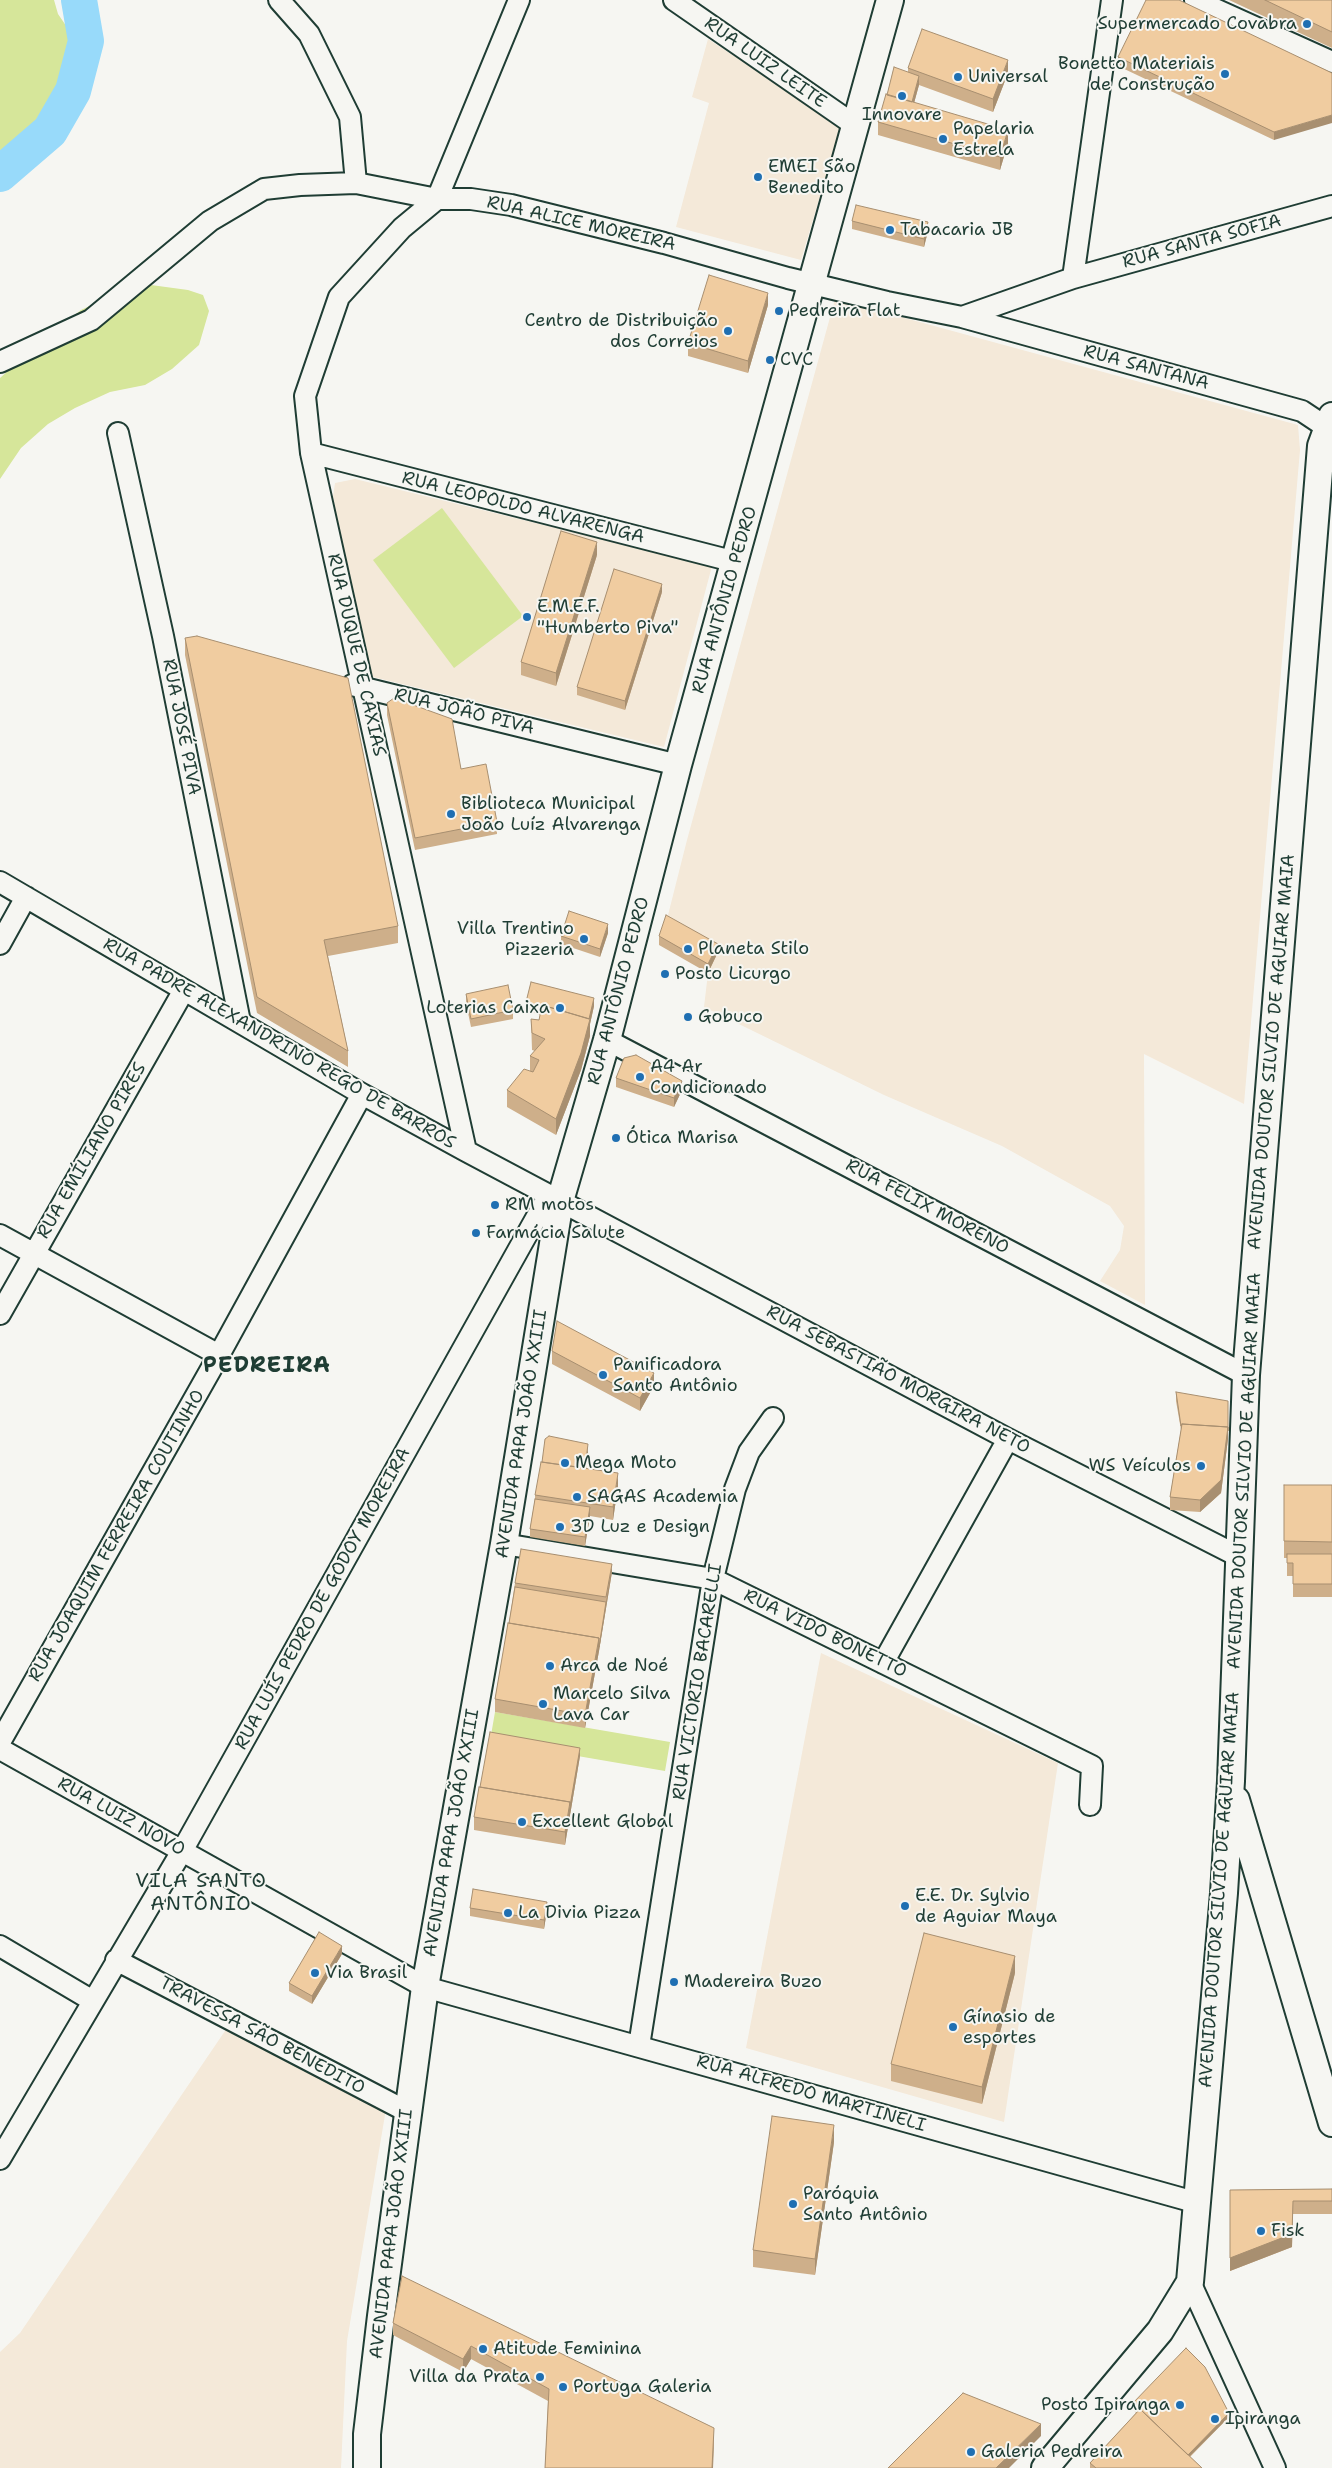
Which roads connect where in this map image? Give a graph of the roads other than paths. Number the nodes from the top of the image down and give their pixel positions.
1 (279, 0) edge
2 (518, 0) edge
3 (674, 0) edge
4 (890, 0) edge
5 (1112, 0) edge
6 (1195, 0) edge
7 (1332, 62) edge
8 (856, 126) junction
9 (356, 183) junction
10 (437, 199) junction
11 (1332, 206) edge
12 (1073, 278) junction
13 (813, 283) junction
14 (962, 317) junction
15 (0, 362) edge
16 (1330, 424) edge
17 (118, 433) dead end
18 (311, 453) junction
19 (736, 562) junction
20 (335, 680) edge
21 (363, 688) junction
22 (678, 765) junction
23 (0, 882) edge
24 (26, 898) junction
25 (0, 944) edge
26 (184, 990) junction
27 (240, 1022) junction
28 (608, 1040) junction
29 (362, 1094) junction
30 (466, 1151) junction
31 (555, 1198) junction
32 (0, 1235) edge
33 (34, 1253) junction
34 (0, 1314) edge
35 (220, 1355) junction
36 (1246, 1375) junction
37 (773, 1418) dead end
38 (1008, 1439) junction
39 (504, 1544) junction
40 (1238, 1556) junction
41 (713, 1579) junction
42 (883, 1663) junction
43 (0, 1742) edge
44 (0, 1749) edge
45 (1231, 1781) junction
46 (1090, 1805) dead end
47 (182, 1851) junction
48 (1224, 1894) junction
49 (1263, 1894) junction
50 (0, 1946) edge
51 (116, 1960) junction
52 (425, 1987) junction
53 (93, 2001) junction
54 (639, 2046) junction
55 (408, 2112) junction
56 (1332, 2123) edge
57 (0, 2159) edge
58 (1198, 2203) junction
59 (1190, 2282) junction
60 (367, 2468) edge
61 (1045, 2468) edge
62 (1275, 2468) edge

1 - 9 street
2 - 10 street
3 - 8 street, RUA LUIZ LEITE
4 - 8 main road, RUA ANTÔNIO PEDRO
5 - 12 street
6 - 7 street
8 - 13 main road, RUA ANTÔNIO PEDRO
9 - 10 street, RUA ALICE MOREIRA
9 - 15 street, RUA ALICE MOREIRA
10 - 13 street, RUA ALICE MOREIRA
10 - 18 street, RUA DUQUE DE CAXIAS
11 - 12 street, RUA SANTA SOFIA
12 - 14 street, RUA SANTA SOFIA
13 - 14 street, RUA ALICE MOREIRA
13 - 19 main road, RUA ANTÔNIO PEDRO
14 - 16 street, RUA SANTANA
16 - 36 main road, AVENIDA DOUTOR SILVIO DE AGUIAR MAIA
17 - 27 street, RUA JOSÉ PIVA
18 - 19 street, RUA LEOPOLDO ALVARENGA
18 - 21 street, RUA DUQUE DE CAXIAS
19 - 22 main road, RUA ANTÔNIO PEDRO
20 - 21 street, RUA JOÃO PIVA
21 - 22 street, RUA JOÃO PIVA
21 - 30 street, RUA DUQUE DE CAXIAS
22 - 28 main road, RUA ANTÔNIO PEDRO
23 - 24 street, RUA PADRE ALEXANDRINO REGO DE BARROS
24 - 25 street
24 - 26 street, RUA PADRE ALEXANDRINO REGO DE BARROS
26 - 27 street, RUA PADRE ALEXANDRINO REGO DE BARROS
26 - 33 street, RUA EMÍLIANO PIRES
27 - 29 street, RUA PADRE ALEXANDRINO REGO DE BARROS
28 - 31 main road, RUA ANTÔNIO PEDRO
28 - 36 street, RUA FELIX MORENO
29 - 30 street, RUA PADRE ALEXANDRINO REGO DE BARROS
29 - 35 street, RUA JOAQUIM FERREIRA COUTINHO
30 - 31 street, RUA PADRE ALEXANDRINO REGO DE BARROS
31 - 38 street, RUA SEBASTIÃO MORGIRA NETO
31 - 39 main road, AVENIDA PAPA JOÃO XXIII
31 - 47 street, RUA LUÍS PEDRO DE GODOY MOREIRA
32 - 33 street
33 - 34 street, RUA EMÍLIANO PIRES
33 - 35 street
35 - 43 street, RUA JOAQUIM FERREIRA COUTINHO
36 - 40 main road, AVENIDA DOUTOR SILVIO DE AGUIAR MAIA
37 - 41 street, RUA VICTORIO BACARELLI
38 - 40 street, RUA SEBASTIÃO MORGIRA NETO
38 - 42 street
39 - 41 street, RUA VIDO BONETTO
39 - 52 main road, AVENIDA PAPA JOÃO XXIII
40 - 45 main road, AVENIDA DOUTOR SILVIO DE AGUIAR MAIA
41 - 42 street, RUA VIDO BONETTO
41 - 54 street, RUA VICTORIO BACARELLI
42 - 46 street, RUA VIDO BONETTO
44 - 47 street, RUA LUIZ NOVO
45 - 48 main road, AVENIDA DOUTOR SILVIO DE AGUIAR MAIA
45 - 49 main road
47 - 51 street, RUA LUÍS PEDRO DE GODOY MOREIRA
47 - 52 street, RUA LUIZ NOVO
48 - 49 main road
48 - 58 main road, AVENIDA DOUTOR SILVIO DE AGUIAR MAIA
49 - 56 main road
50 - 53 street
51 - 53 street, RUA LUÍS PEDRO DE GODOY MOREIRA
51 - 55 street, TRAVESSA SÃO BENEDITO
52 - 54 street, RUA ALFREDO MARTINELI
52 - 55 main road, AVENIDA PAPA JOÃO XXIII
53 - 57 street, RUA LUÍS PEDRO DE GODOY MOREIRA
54 - 58 street, RUA ALFREDO MARTINELI
55 - 60 main road, AVENIDA PAPA JOÃO XXIII
58 - 59 main road, AVENIDA DOUTOR SILVIO DE AGUIAR MAIA
59 - 61 main road, AVENIDA DOUTOR SILVIO DE AGUIAR MAIA
59 - 62 street

